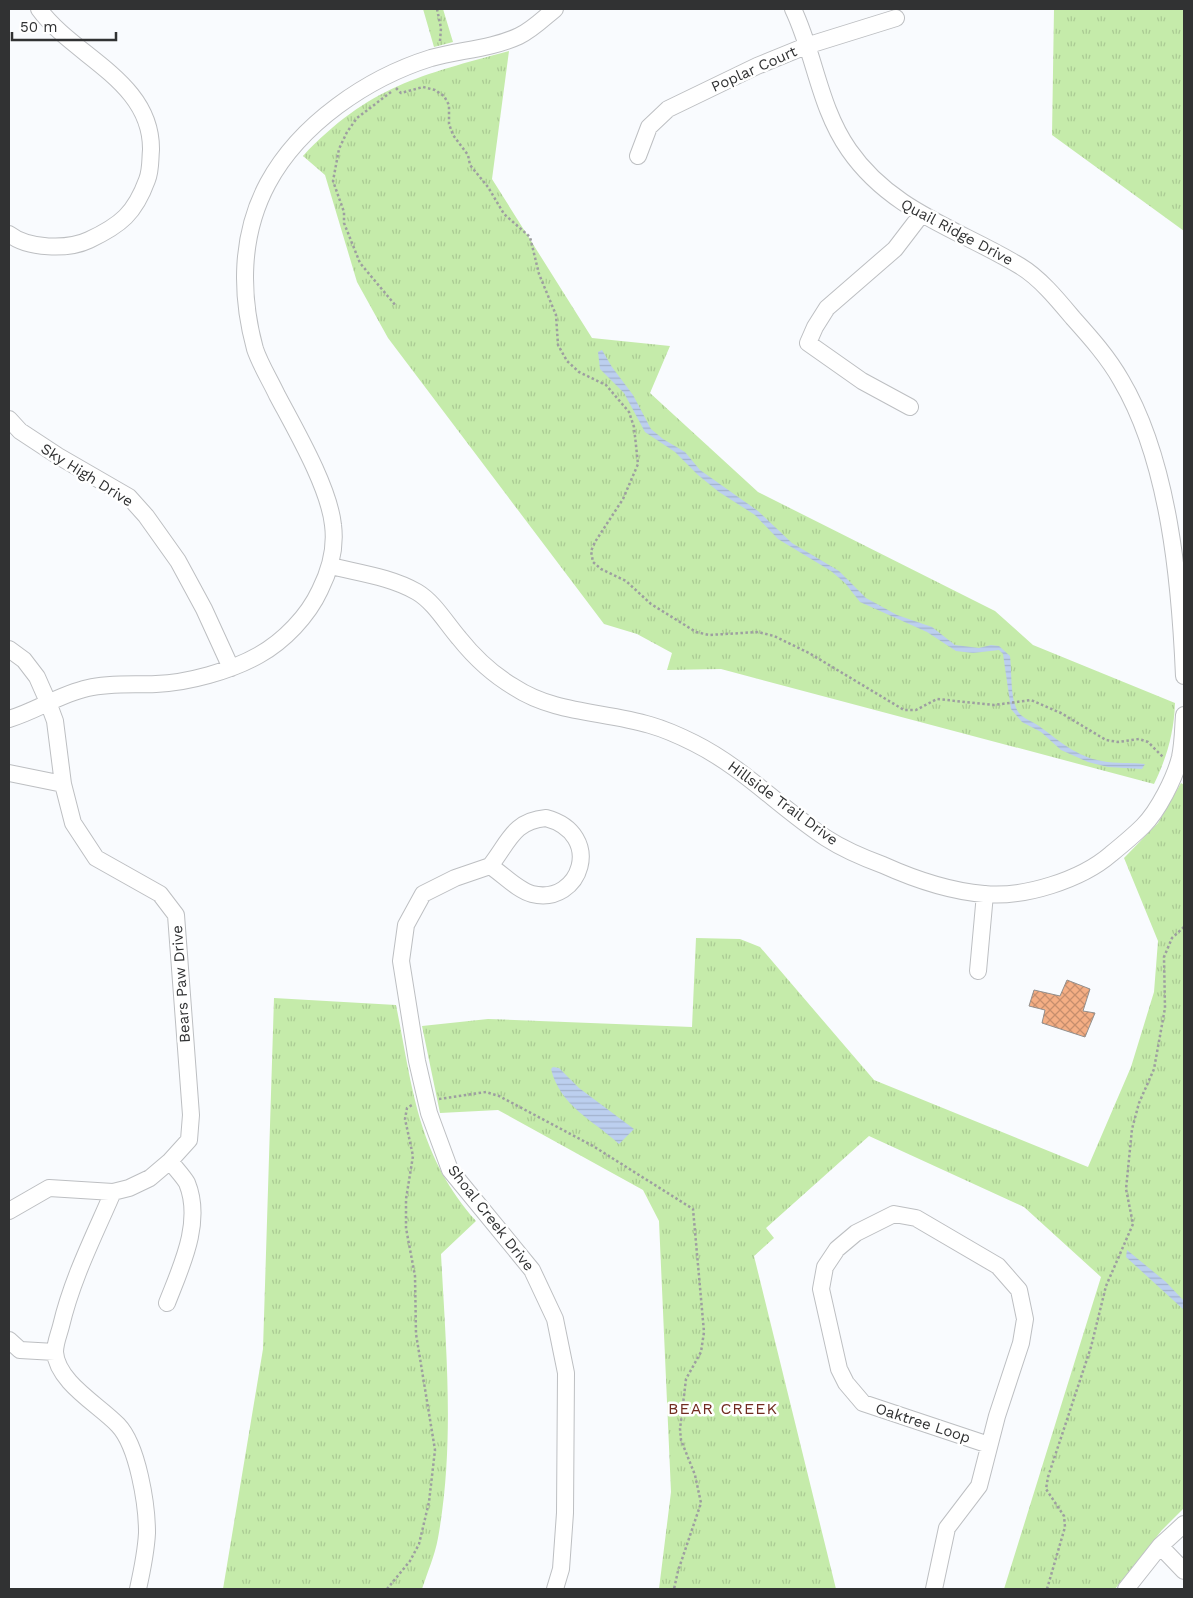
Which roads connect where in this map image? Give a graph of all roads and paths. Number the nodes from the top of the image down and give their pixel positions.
1 (40, 9) edge
2 (437, 9) edge
3 (554, 9) edge
4 (793, 9) edge
5 (896, 18) dead end
6 (439, 44) dead end
7 (806, 46) junction
8 (638, 156) dead end
9 (921, 215) junction
10 (9, 234) edge
11 (396, 306) dead end
12 (910, 407) dead end
13 (9, 419) edge
14 (331, 566) junction
15 (9, 649) edge
16 (231, 668) junction
17 (1184, 676) edge
18 (48, 702) junction
19 (1184, 715) edge
20 (9, 719) edge
21 (9, 773) edge
22 (1174, 775) junction
23 (63, 784) junction
24 (490, 866) junction
25 (985, 894) junction
26 (1184, 927) edge
27 (978, 970) dead end
28 (170, 1161) junction
29 (113, 1192) junction
30 (9, 1211) edge
31 (167, 1303) dead end
32 (9, 1340) edge
33 (55, 1352) junction
34 (989, 1445) junction
35 (1184, 1524) edge
36 (1160, 1546) junction
37 (1184, 1571) edge
38 (138, 1589) edge
39 (555, 1589) edge
40 (934, 1589) edge
41 (1047, 1589) edge
42 (1126, 1589) edge

1 - 10 street
2 - 6 path
3 - 14 street
4 - 7 street, Quail Ridge Drive
5 - 7 street, Poplar Court
7 - 8 street, Poplar Court
7 - 9 street, Quail Ridge Drive
9 - 12 street
9 - 17 street, Quail Ridge Drive
11 - 22 path
13 - 16 street, Sky High Drive
14 - 16 street
14 - 25 street, Hillside Trail Drive
15 - 18 street, Bears Paw Drive
16 - 18 street
18 - 20 street
18 - 23 street, Bears Paw Drive
19 - 22 street, Hillside Trail Drive
21 - 23 street
22 - 25 street, Hillside Trail Drive
23 - 28 street, Bears Paw Drive
24 - 24 street
24 - 39 street, Shoal Creek Drive
25 - 27 street
26 - 41 path
28 - 29 street, Bears Paw Drive
28 - 31 street
29 - 30 street
29 - 33 street
32 - 33 street
33 - 38 street
34 - 34 street, Oaktree Loop
34 - 40 street, Oaktree Loop
35 - 36 street
36 - 37 street
36 - 42 street

